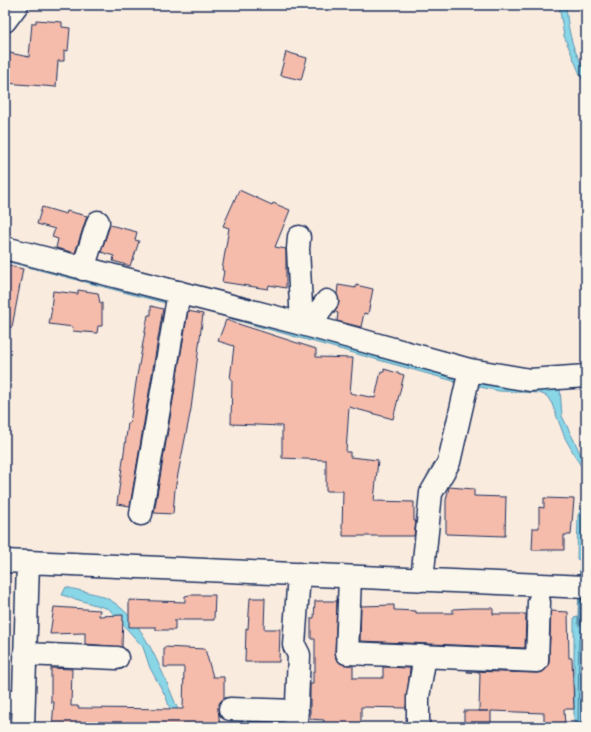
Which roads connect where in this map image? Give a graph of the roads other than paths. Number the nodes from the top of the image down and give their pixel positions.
1 (17, 5) edge
2 (5, 21) edge
3 (98, 222) dead end
4 (299, 237) dead end
5 (5, 248) edge
6 (69, 271) junction
7 (179, 292) junction
8 (327, 301) dead end
9 (314, 332) junction
10 (470, 370) junction
11 (586, 376) edge
12 (141, 514) dead end
13 (5, 561) edge
14 (28, 562) junction
15 (298, 574) junction
16 (350, 577) junction
17 (422, 580) junction
18 (586, 587) edge
19 (539, 602) dead end
20 (25, 654) junction
21 (425, 656) junction
22 (117, 658) dead end
23 (14, 701) edge
24 (230, 709) dead end
25 (296, 719) edge
26 (23, 727) edge
27 (418, 727) edge

1 - 2 street
3 - 6 street
4 - 9 street
5 - 6 street
6 - 7 street
7 - 9 street
7 - 12 street
8 - 9 street
9 - 10 street
10 - 11 street
10 - 17 street
13 - 14 street
14 - 15 street
14 - 20 street
15 - 16 street
15 - 25 street
16 - 17 street
16 - 21 street
17 - 18 street
19 - 21 street
20 - 22 street
20 - 23 street
21 - 27 street
23 - 26 street
24 - 25 street

